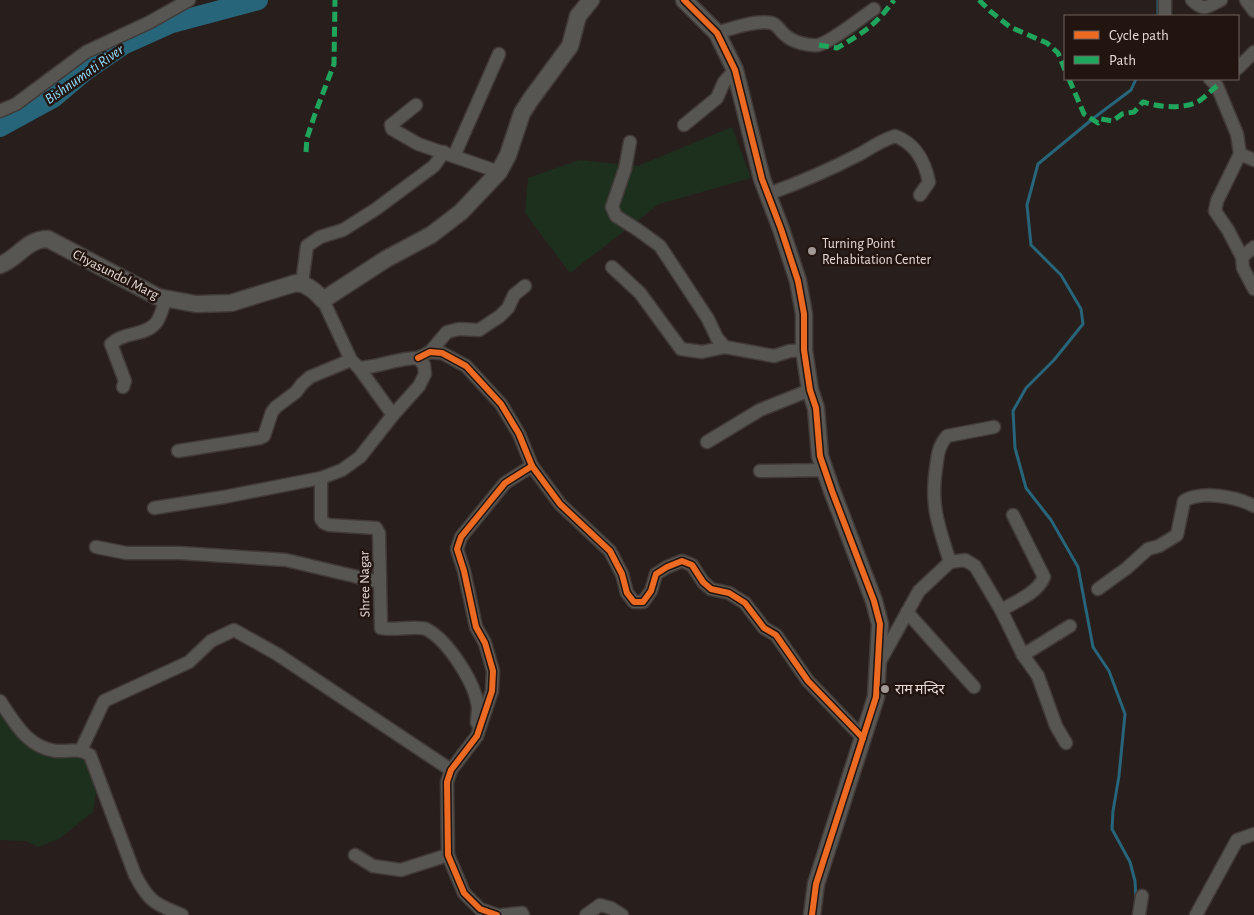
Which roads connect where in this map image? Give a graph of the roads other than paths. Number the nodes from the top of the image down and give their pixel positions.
1 (189, 0) edge
2 (591, 0) edge
3 (684, 0) edge
4 (1165, 0) edge
5 (1192, 0) edge
6 (1220, 0) edge
7 (1246, 0) edge
8 (874, 9) dead end
9 (1254, 11) edge
10 (1165, 15) edge
11 (717, 33) junction
12 (1254, 52) edge
13 (499, 54) dead end
14 (1239, 67) edge
15 (736, 70) junction
16 (1217, 81) edge
17 (416, 105) dead end
18 (0, 111) edge
19 (684, 125) dead end
20 (630, 142) dead end
21 (449, 154) junction
22 (1240, 154) junction
23 (1254, 160) edge
24 (499, 172) junction
25 (768, 194) junction
26 (920, 195) dead end
27 (1254, 248) edge
28 (1242, 257) junction
29 (0, 265) edge
30 (612, 267) dead end
31 (302, 283) junction
32 (525, 286) dead end
33 (1254, 289) edge
34 (166, 298) junction
35 (323, 300) junction
36 (725, 347) junction
37 (804, 350) junction
38 (430, 352) junction
39 (418, 358) junction
40 (355, 364) junction
41 (123, 387) dead end
42 (810, 390) junction
43 (393, 415) junction
44 (994, 426) dead end
45 (707, 442) dead end
46 (178, 451) dead end
47 (532, 466) junction
48 (825, 470) junction
49 (760, 471) dead end
50 (321, 478) junction
51 (1254, 506) edge
52 (154, 508) dead end
53 (1013, 515) dead end
54 (96, 547) dead end
55 (950, 562) junction
56 (379, 582) junction
57 (1098, 589) dead end
58 (1001, 610) junction
59 (907, 612) junction
60 (1070, 626) dead end
61 (1023, 655) junction
62 (879, 663) junction
63 (974, 687) dead end
64 (0, 701) edge
65 (477, 736) junction
66 (863, 738) junction
67 (1066, 743) dead end
68 (81, 750) junction
69 (451, 770) junction
70 (1254, 834) edge
71 (448, 855) junction
72 (356, 856) dead end
73 (1142, 896) dead end
74 (182, 915) edge
75 (497, 915) edge
76 (502, 915) edge
77 (523, 915) edge
78 (586, 915) edge
79 (622, 915) edge
80 (812, 915) edge
81 (1139, 915) edge
82 (1196, 915) edge

1 - 18 street
2 - 24 street
3 - 11 street
4 - 10 street
5 - 6 street
7 - 9 street
8 - 11 street
11 - 15 street
12 - 14 street
13 - 21 street
15 - 19 street
15 - 25 street
16 - 22 street
17 - 21 street
20 - 36 street
21 - 24 street
21 - 31 street
22 - 23 street
22 - 28 street
24 - 35 street
25 - 26 street
25 - 37 street
27 - 28 street
28 - 33 street
29 - 34 street, Chyasundol Marg
30 - 36 street
31 - 34 street, Chyasundol Marg
31 - 35 street
32 - 38 street
34 - 41 street
35 - 40 street
36 - 37 street
37 - 42 street
38 - 39 street
38 - 47 street
39 - 40 street
39 - 43 street
40 - 43 street
40 - 46 street
42 - 45 street
42 - 48 street
43 - 50 street
44 - 55 street
47 - 65 street
47 - 66 street
48 - 49 street
48 - 62 street
50 - 52 street
50 - 56 street, Shree Nagar
51 - 57 street
53 - 58 street
54 - 56 street
55 - 58 street
55 - 59 street
56 - 65 street, Shree Nagar
58 - 61 street
59 - 62 street
59 - 63 street
60 - 61 street
61 - 67 street
62 - 66 street
64 - 68 street
65 - 69 street
66 - 80 street
68 - 69 street
68 - 74 street
69 - 71 street
70 - 82 street
71 - 72 street
71 - 75 street
73 - 81 street
76 - 77 street
78 - 79 street

